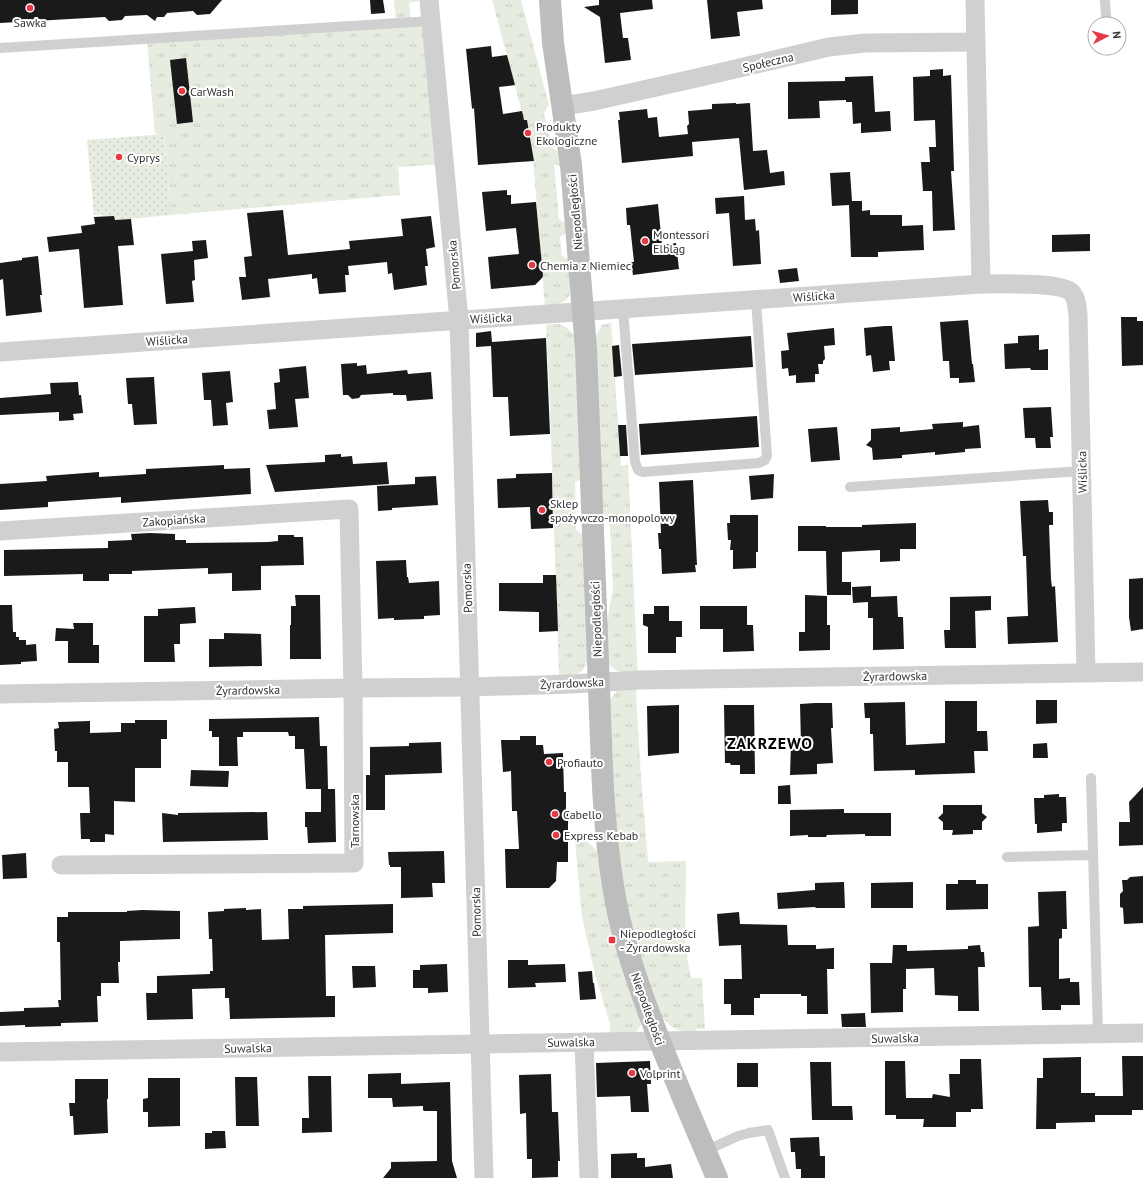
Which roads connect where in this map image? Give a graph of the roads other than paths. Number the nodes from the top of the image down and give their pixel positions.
1 (429, 0) edge
2 (538, 0) edge
3 (550, 0) edge
4 (975, 0) edge
5 (1105, 0) edge
6 (1106, 16) dead end
7 (431, 21) junction
8 (976, 42) junction
9 (553, 43) junction
10 (0, 48) edge
11 (563, 106) junction
12 (981, 284) junction
13 (756, 300) junction
14 (623, 309) junction
15 (584, 312) junction
16 (459, 320) junction
17 (0, 352) edge
18 (1082, 471) junction
19 (850, 487) dead end
20 (349, 509) joint
21 (0, 532) edge
22 (1143, 672) edge
23 (1086, 673) junction
24 (598, 682) junction
25 (470, 687) junction
26 (353, 688) junction
27 (0, 694) edge
28 (1091, 778) dead end
29 (1093, 855) junction
30 (1007, 857) dead end
31 (61, 866) dead end
32 (1143, 1033) edge
33 (1098, 1034) junction
34 (660, 1041) junction
35 (584, 1042) junction
36 (479, 1044) junction
37 (0, 1052) edge
38 (705, 1151) junction
39 (484, 1178) edge
40 (589, 1178) edge
41 (717, 1178) edge
42 (785, 1178) edge

1 - 7 street, Pomorska
2 - 9 street, Niepodległości
3 - 9 street, Niepodległości
4 - 8 street
5 - 6 lane
7 - 10 lane
7 - 16 street, Pomorska
8 - 11 street, Społeczna
8 - 12 street
9 - 11 street, Niepodległości
11 - 15 street, Niepodległości
12 - 13 street, Wiślicka
12 - 18 street, Wiślicka
13 - 14 street, Wiślicka
13 - 14 lane
14 - 15 street, Wiślicka
15 - 16 street, Wiślicka
15 - 24 street, Niepodległości
16 - 17 street, Wiślicka
16 - 25 street, Pomorska
18 - 19 lane
18 - 23 street, Wiślicka
20 - 21 street, Zakopiańska
20 - 26 street, Tarnowska
22 - 23 street, Żyrardowska
23 - 24 street, Żyrardowska
24 - 25 street, Żyrardowska
24 - 34 street, Niepodległości
25 - 26 street, Żyrardowska
25 - 36 street, Pomorska
26 - 27 street, Żyrardowska
26 - 31 street, Tarnowska
28 - 29 lane
29 - 30 lane
29 - 33 lane
32 - 33 street, Suwalska
33 - 34 street, Suwalska
34 - 35 street, Suwalska
34 - 38 street, Niepodległości
35 - 36 street, Suwalska
35 - 40 street
36 - 37 street, Suwalska
36 - 39 street, Pomorska
38 - 41 street, Niepodległości
38 - 42 lane

